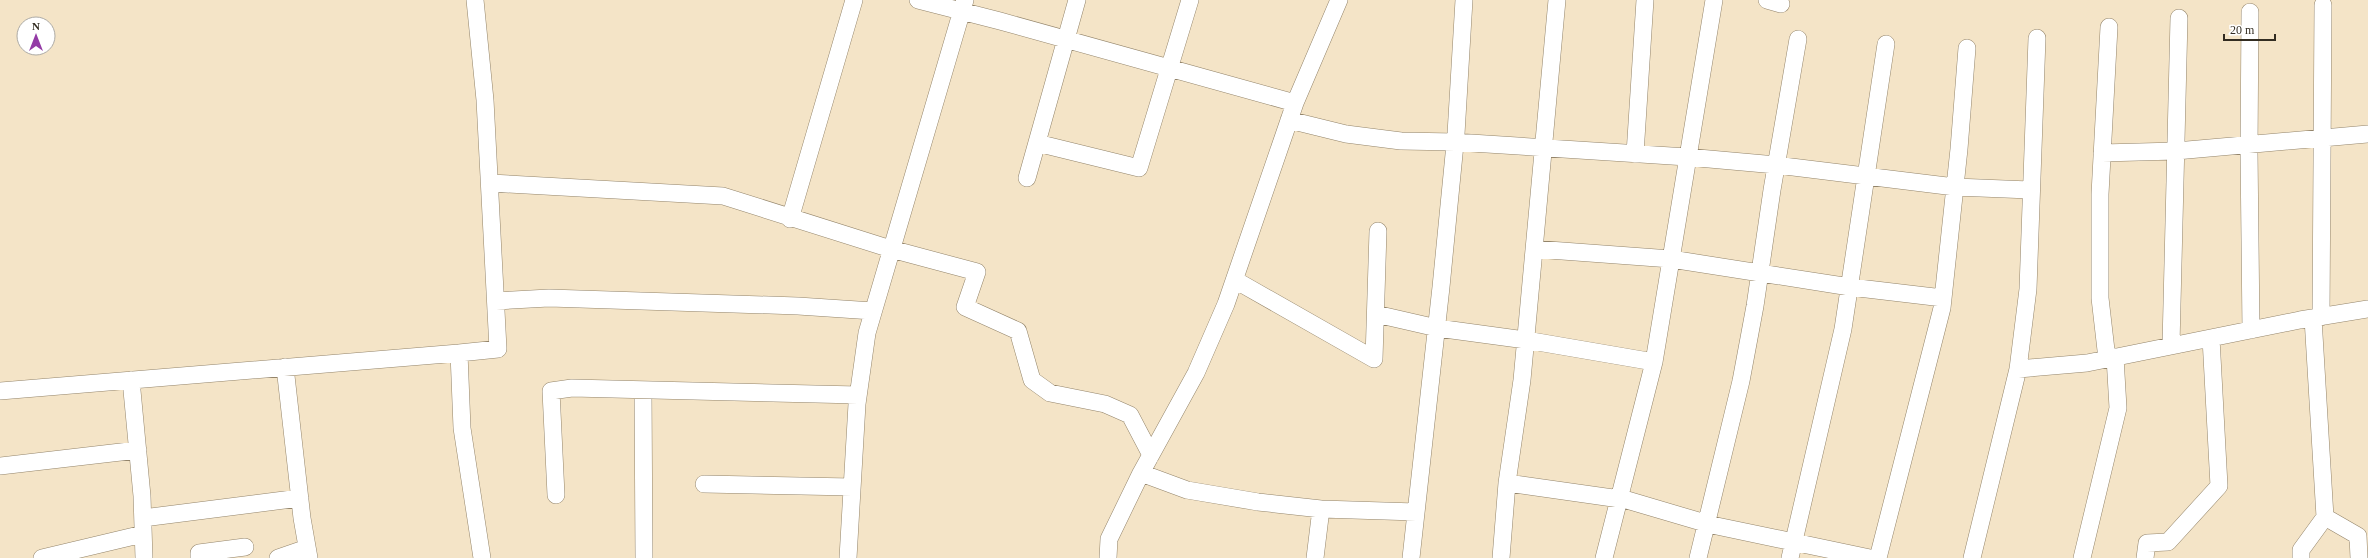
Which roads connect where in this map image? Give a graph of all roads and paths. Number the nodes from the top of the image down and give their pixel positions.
1 (475, 0) edge
2 (854, 0) edge
3 (918, 0) edge
4 (1077, 0) edge
5 (1190, 0) edge
6 (1339, 0) edge
7 (1464, 0) edge
8 (1557, 0) edge
9 (1645, 0) edge
10 (1714, 0) edge
11 (2323, 5) dead end
12 (964, 6) edge
13 (2250, 12) dead end
14 (2179, 18) dead end
15 (2109, 27) dead end
16 (2038, 38) dead end
17 (1066, 39) junction
18 (1798, 39) dead end
19 (1886, 44) dead end
20 (1967, 48) dead end
21 (1170, 68) junction
22 (1295, 103) junction
23 (1290, 120) junction
24 (2368, 134) edge
25 (2324, 136) junction
26 (1455, 142) junction
27 (1037, 143) junction
28 (2249, 143) junction
29 (1544, 148) junction
30 (2176, 151) junction
31 (2102, 153) junction
32 (1635, 154) junction
33 (1687, 157) junction
34 (1776, 165) junction
35 (1867, 176) junction
36 (1027, 178) dead end
37 (490, 183) junction
38 (1955, 186) junction
39 (2030, 190) junction
40 (790, 219) junction
41 (1378, 231) dead end
42 (891, 249) junction
43 (1535, 249) junction
44 (1671, 259) junction
45 (1760, 273) junction
46 (1235, 280) junction
47 (1850, 288) junction
48 (1943, 298) junction
49 (496, 301) junction
50 (2368, 309) edge
51 (873, 311) junction
52 (1376, 314) junction
53 (2317, 317) junction
54 (1437, 328) junction
55 (2251, 330) junction
56 (2211, 338) junction
57 (1526, 340) junction
58 (2171, 345) junction
59 (459, 353) junction
60 (2111, 358) junction
61 (1654, 362) junction
62 (285, 367) junction
63 (2018, 369) junction
64 (131, 380) junction
65 (643, 390) junction
66 (0, 391) edge
67 (858, 395) junction
68 (138, 450) junction
69 (1151, 454) junction
70 (0, 466) edge
71 (1141, 473) junction
72 (1507, 483) junction
73 (704, 484) dead end
74 (852, 487) junction
75 (556, 495) dead end
76 (300, 498) junction
77 (1620, 499) junction
78 (1321, 509) junction
79 (1416, 512) junction
80 (2325, 517) junction
81 (1707, 523) junction
82 (143, 526) junction
83 (1794, 541) junction
84 (245, 547) dead end
85 (308, 553) edge
86 (42, 558) edge
87 (144, 558) edge
88 (199, 558) edge
89 (278, 558) edge
90 (482, 558) edge
91 (644, 558) edge
92 (848, 558) edge
93 (1108, 558) edge
94 (1315, 558) edge
95 (1411, 558) edge
96 (1501, 558) edge
97 (1604, 558) edge
98 (1698, 558) edge
99 (1790, 558) edge
100 (1870, 558) edge
101 (1878, 558) edge
102 (1972, 558) edge
103 (2082, 558) edge
104 (2145, 558) edge
105 (2301, 558) edge
106 (2359, 558) edge

1 - 37 street
2 - 40 street
3 - 12 street
4 - 17 street
5 - 21 street
6 - 22 street
7 - 26 street
8 - 29 street
9 - 32 street
10 - 33 street
11 - 25 street
12 - 17 street
12 - 42 street
13 - 28 street
14 - 30 street
15 - 31 street
16 - 39 street
17 - 21 street
17 - 27 street
18 - 34 street
19 - 35 street
20 - 38 street
21 - 22 street
21 - 27 street
22 - 23 street
23 - 26 street
23 - 46 street
24 - 25 street
25 - 28 street
25 - 53 street
26 - 29 street
26 - 54 street
27 - 36 street
28 - 30 street
28 - 55 street
29 - 32 street
29 - 43 street
30 - 31 street
30 - 58 street
31 - 60 street
32 - 33 street
33 - 34 street
33 - 44 street
34 - 35 street
34 - 45 street
35 - 38 street
35 - 47 street
37 - 40 street
37 - 49 street
38 - 39 street
38 - 48 street
39 - 63 street
40 - 42 street
41 - 52 street
42 - 51 street
42 - 69 street
43 - 44 street
43 - 57 street
44 - 45 street
44 - 61 street
45 - 47 street
45 - 81 street
46 - 52 street
46 - 69 street
47 - 48 street
47 - 83 street
48 - 101 street
49 - 51 street
49 - 59 street
50 - 53 street
51 - 67 street
52 - 54 street
53 - 55 street
53 - 80 street
54 - 57 street
54 - 79 street
55 - 56 street
56 - 58 street
56 - 104 street
57 - 61 street
57 - 72 street
58 - 60 street
59 - 62 street
59 - 90 street
60 - 63 street
60 - 103 street
61 - 77 street
62 - 64 street
62 - 76 street
63 - 102 street
64 - 66 street
64 - 68 street
65 - 67 street
65 - 75 street
65 - 91 street
67 - 74 street
68 - 70 street
68 - 82 street
69 - 71 street
71 - 78 street
71 - 93 street
72 - 77 street
72 - 96 street
73 - 74 street
74 - 92 street
76 - 82 street
76 - 85 street
77 - 81 street
77 - 97 street
78 - 79 street
78 - 94 street
79 - 95 street
80 - 105 street
80 - 106 street
81 - 83 street
81 - 98 street
82 - 86 street
82 - 87 street
83 - 99 street
83 - 100 street
84 - 88 street
85 - 89 street

